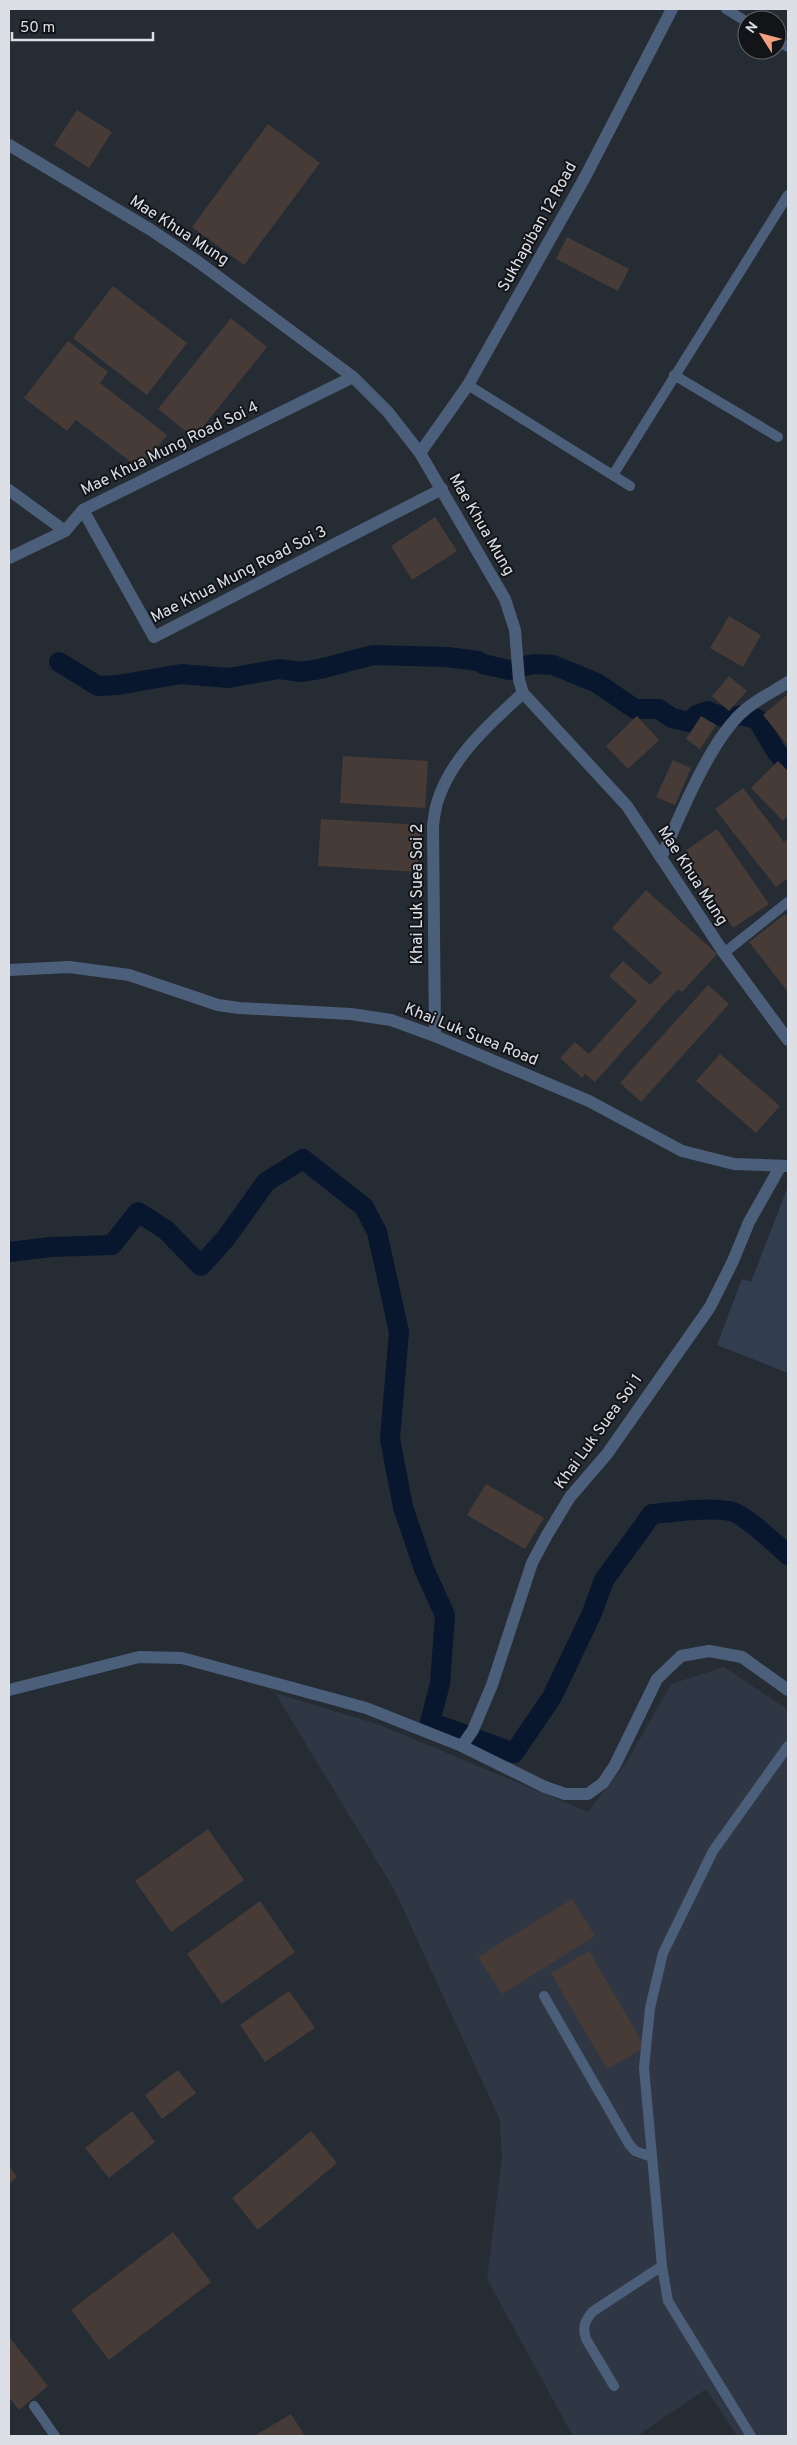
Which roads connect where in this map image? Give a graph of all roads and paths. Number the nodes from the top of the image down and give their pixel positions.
1 (672, 9) edge
2 (726, 9) edge
3 (737, 16) edge
4 (9, 145) edge
5 (788, 196) edge
6 (674, 376) junction
7 (353, 377) junction
8 (468, 385) junction
9 (778, 437) dead end
10 (420, 453) junction
11 (613, 475) junction
12 (630, 486) dead end
13 (442, 489) junction
14 (9, 490) edge
15 (83, 510) junction
16 (65, 531) junction
17 (9, 558) edge
18 (788, 682) edge
19 (523, 693) junction
20 (661, 858) junction
21 (788, 902) edge
22 (724, 953) junction
23 (9, 970) edge
24 (787, 1035) edge
25 (436, 1036) junction
26 (784, 1167) edge
27 (9, 1690) edge
28 (788, 1690) edge
29 (462, 1746) junction
30 (788, 1746) edge
31 (544, 1996) dead end
32 (652, 2157) junction
33 (662, 2266) junction
34 (614, 2386) dead end
35 (34, 2406) dead end
36 (55, 2436) edge
37 (751, 2436) edge

1 - 8 street, Sukhapiban 12 Road
2 - 3 lane
4 - 7 street, Mae Khua Mung
5 - 6 lane
6 - 9 lane
6 - 11 lane
7 - 10 street, Mae Khua Mung
7 - 15 street, Mae Khua Mung Road Soi 4
8 - 10 street, Sukhapiban 12 Road
8 - 11 lane
10 - 13 street, Mae Khua Mung
11 - 12 lane
13 - 15 street, Mae Khua Mung Road Soi 3
13 - 19 street, Mae Khua Mung
14 - 16 street
15 - 16 street, Mae Khua Mung Road Soi 4
16 - 17 street, Mae Khua Mung Road Soi 4
18 - 20 street
19 - 20 street, Mae Khua Mung
19 - 25 street, Khai Luk Suea Soi 2
20 - 22 street, Mae Khua Mung
21 - 22 lane
22 - 24 street, Mae Khua Mung
23 - 25 street, Khai Luk Suea Road
25 - 26 street, Khai Luk Suea Road
26 - 29 street, Khai Luk Suea Soi 1
27 - 29 street
28 - 29 street
30 - 32 lane
31 - 32 lane
32 - 33 lane
33 - 34 lane
33 - 37 lane
35 - 36 lane

